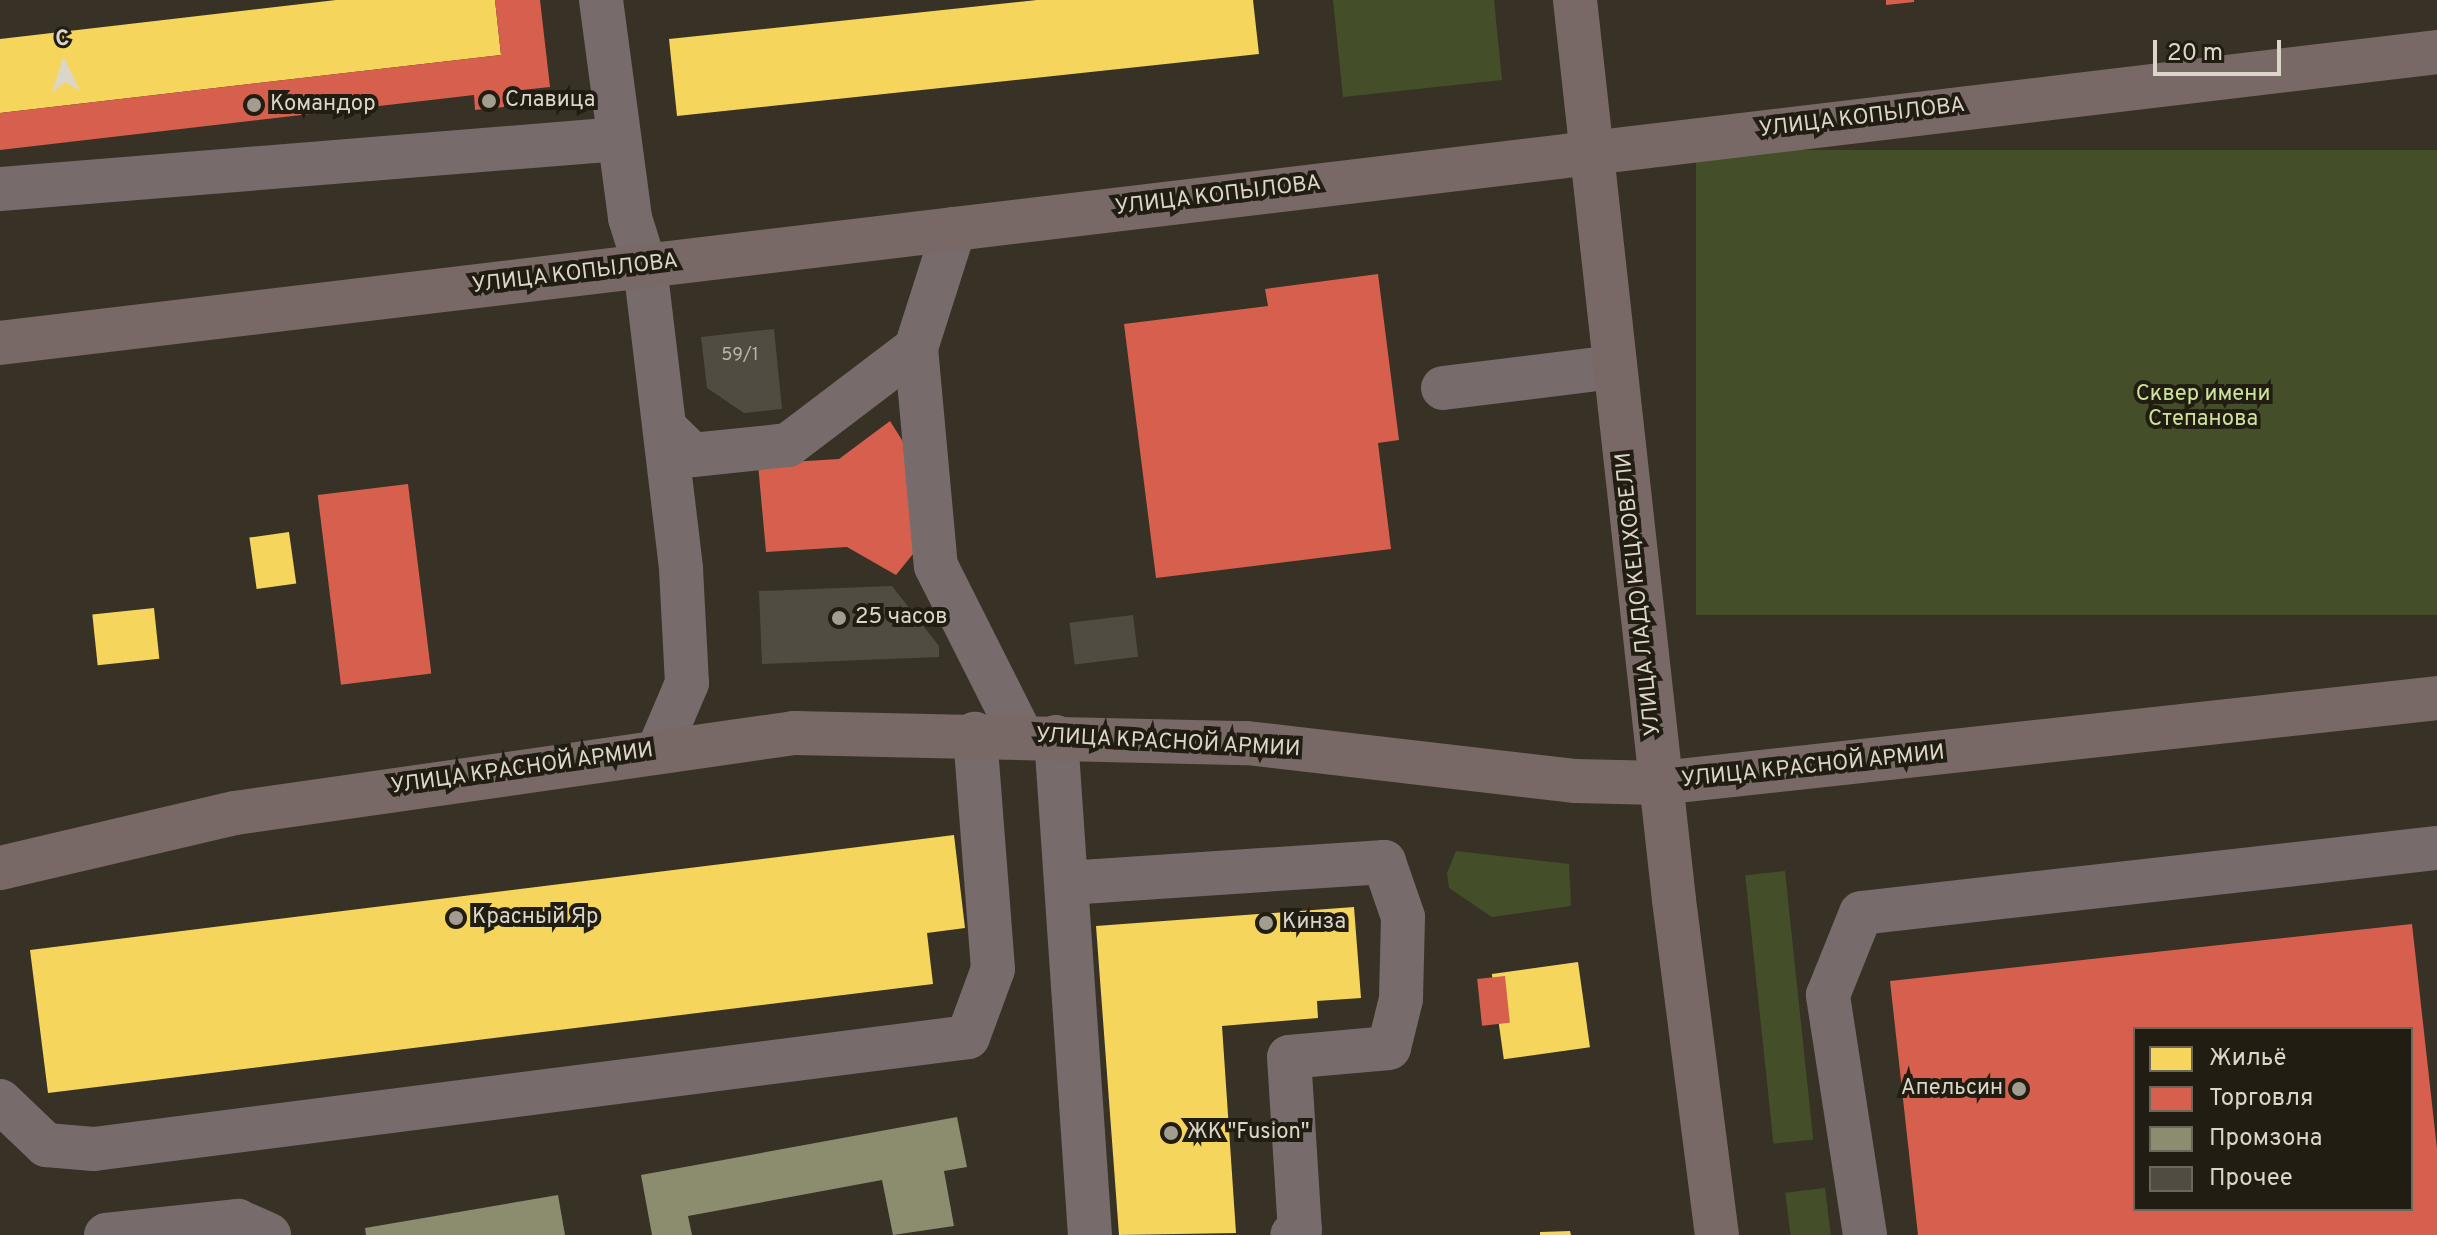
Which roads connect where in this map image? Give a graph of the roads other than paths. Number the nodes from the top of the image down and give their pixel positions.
1 (601, 0) edge
2 (1575, 0) edge
3 (2437, 52) edge
4 (619, 139) junction
5 (1594, 152) junction
6 (0, 189) edge
7 (954, 229) junction
8 (645, 266) junction
9 (0, 343) edge
10 (916, 348) junction
11 (1614, 367) junction
12 (1443, 388) dead end
13 (666, 429) junction
14 (2437, 698) edge
15 (975, 734) junction
16 (1038, 736) junction
17 (659, 749) junction
18 (1660, 783) junction
19 (2437, 848) edge
20 (0, 868) edge
21 (1067, 883) junction
22 (0, 1101) edge
23 (106, 1235) edge
24 (269, 1235) edge
25 (1090, 1235) edge
26 (1292, 1235) edge
27 (1717, 1235) edge
28 (1865, 1235) edge

1 - 4 lane
2 - 5 main road, УЛИЦА ЛАДО КЕЦХОВЕЛИ
3 - 5 main road, УЛИЦА КОПЫЛОВА
4 - 6 lane
4 - 8 lane
5 - 7 main road, УЛИЦА КОПЫЛОВА
5 - 11 main road, УЛИЦА ЛАДО КЕЦХОВЕЛИ
7 - 8 main road, УЛИЦА КОПЫЛОВА
7 - 10 lane
8 - 9 main road, УЛИЦА КОПЫЛОВА
8 - 13 lane
10 - 13 lane
10 - 16 lane
11 - 12 lane
11 - 18 main road, УЛИЦА ЛАДО КЕЦХОВЕЛИ
13 - 17 lane
14 - 18 main road, УЛИЦА КРАСНОЙ АРМИИ
15 - 16 main road, УЛИЦА КРАСНОЙ АРМИИ
15 - 17 main road, УЛИЦА КРАСНОЙ АРМИИ
15 - 22 lane
16 - 18 main road, УЛИЦА КРАСНОЙ АРМИИ
16 - 21 lane
17 - 20 main road, УЛИЦА КРАСНОЙ АРМИИ
18 - 27 main road, УЛИЦА ЛАДО КЕЦХОВЕЛИ
19 - 28 lane
21 - 25 lane
21 - 26 lane
23 - 24 lane

